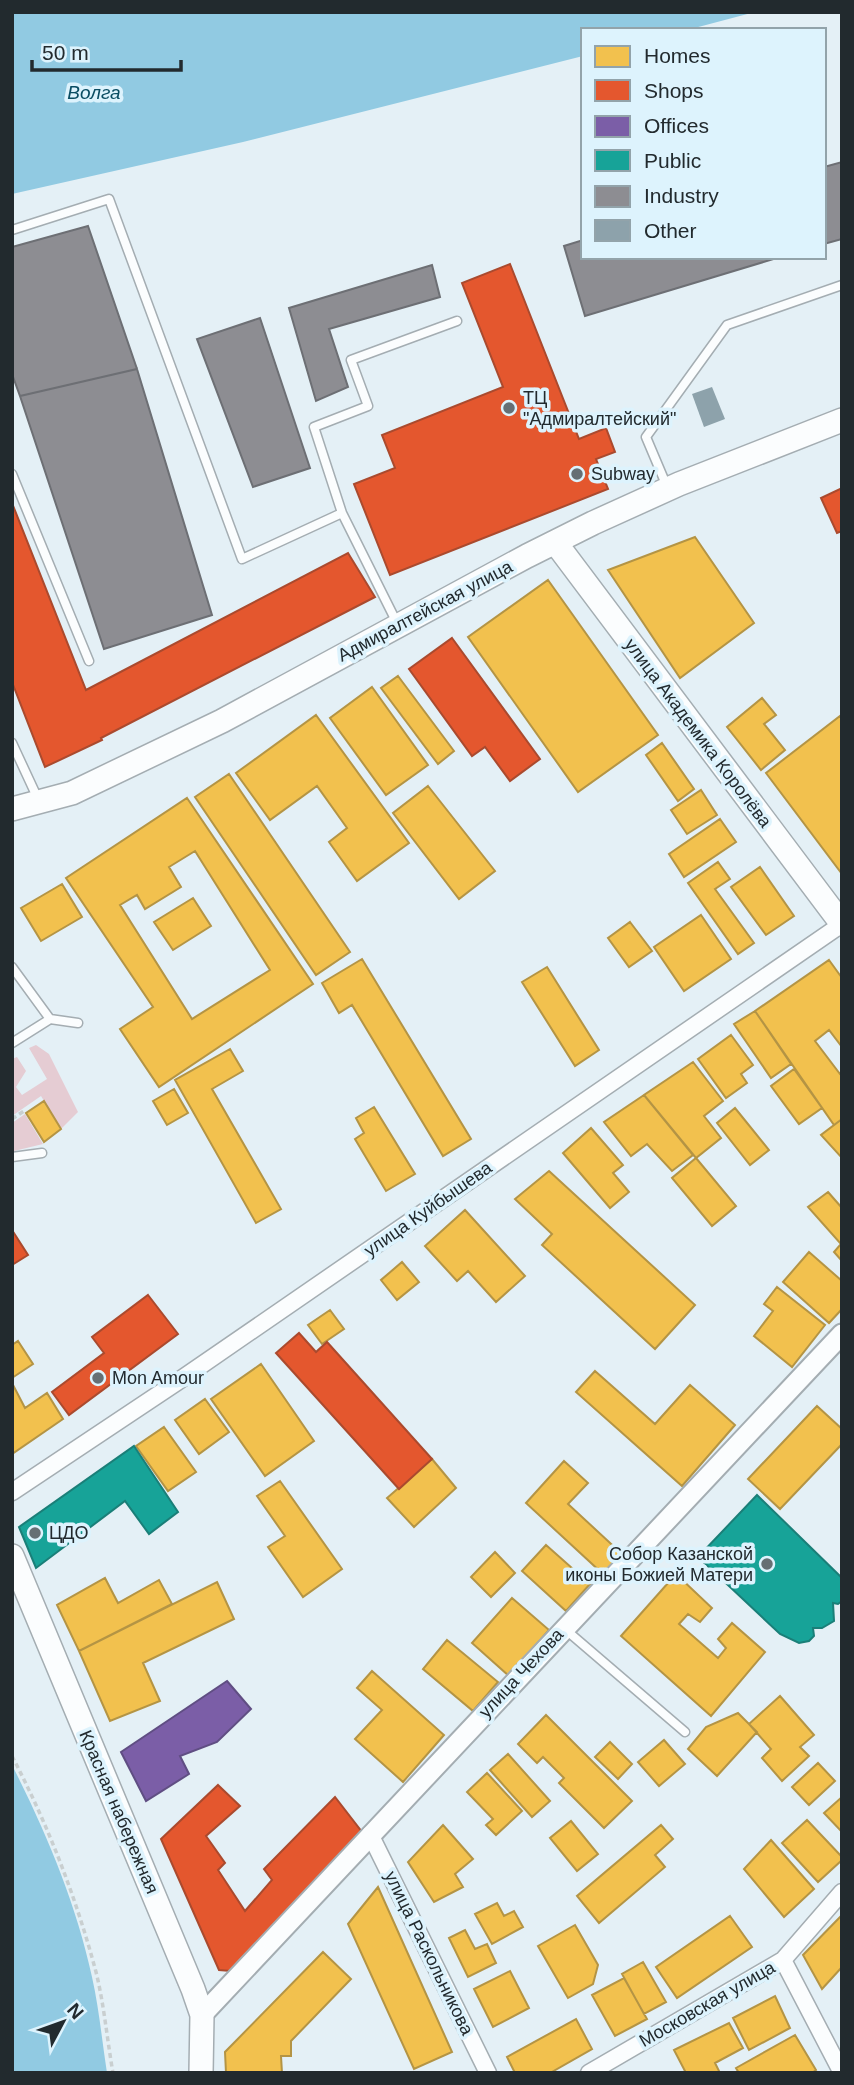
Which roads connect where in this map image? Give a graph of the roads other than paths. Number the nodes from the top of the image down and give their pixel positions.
1 (12, 230) edge
2 (842, 285) edge
3 (457, 321) dead end
4 (842, 420) edge
5 (12, 474) edge
6 (668, 489) junction
7 (342, 513) junction
8 (555, 542) junction
9 (398, 626) junction
10 (89, 661) dead end
11 (12, 743) edge
12 (39, 802) junction
13 (12, 810) edge
14 (842, 924) edge
15 (12, 967) edge
16 (50, 1019) junction
17 (78, 1023) dead end
18 (12, 1043) edge
19 (42, 1153) dead end
20 (12, 1157) edge
21 (842, 1334) edge
22 (12, 1492) edge
23 (12, 1556) edge
24 (563, 1628) junction
25 (685, 1732) dead end
26 (370, 1834) junction
27 (842, 1892) edge
28 (783, 1960) junction
29 (202, 2015) junction
30 (201, 2073) edge
31 (488, 2073) edge
32 (589, 2073) edge
33 (842, 2073) edge

1 - 7 lane
2 - 6 lane
3 - 7 lane
4 - 6 main road, Адмиралтейская улица
5 - 10 lane
6 - 8 main road, Адмиралтейская улица
7 - 9 lane
8 - 9 main road, Адмиралтейская улица
8 - 14 main road, улица Академика Королёва
9 - 12 main road, Адмиралтейская улица
11 - 12 lane
12 - 13 main road, Адмиралтейская улица
14 - 22 street, улица Куйбышева
15 - 16 lane
16 - 17 lane
16 - 18 lane
19 - 20 lane
21 - 24 street, улица Чехова
23 - 29 main road, Красная набережная
24 - 25 lane
24 - 26 street, улица Чехова
26 - 29 street, улица Чехова
26 - 31 street, улица Раскольникова
27 - 28 street, Московская улица
28 - 32 street, Московская улица
28 - 33 street
29 - 30 main road, Красная набережная

